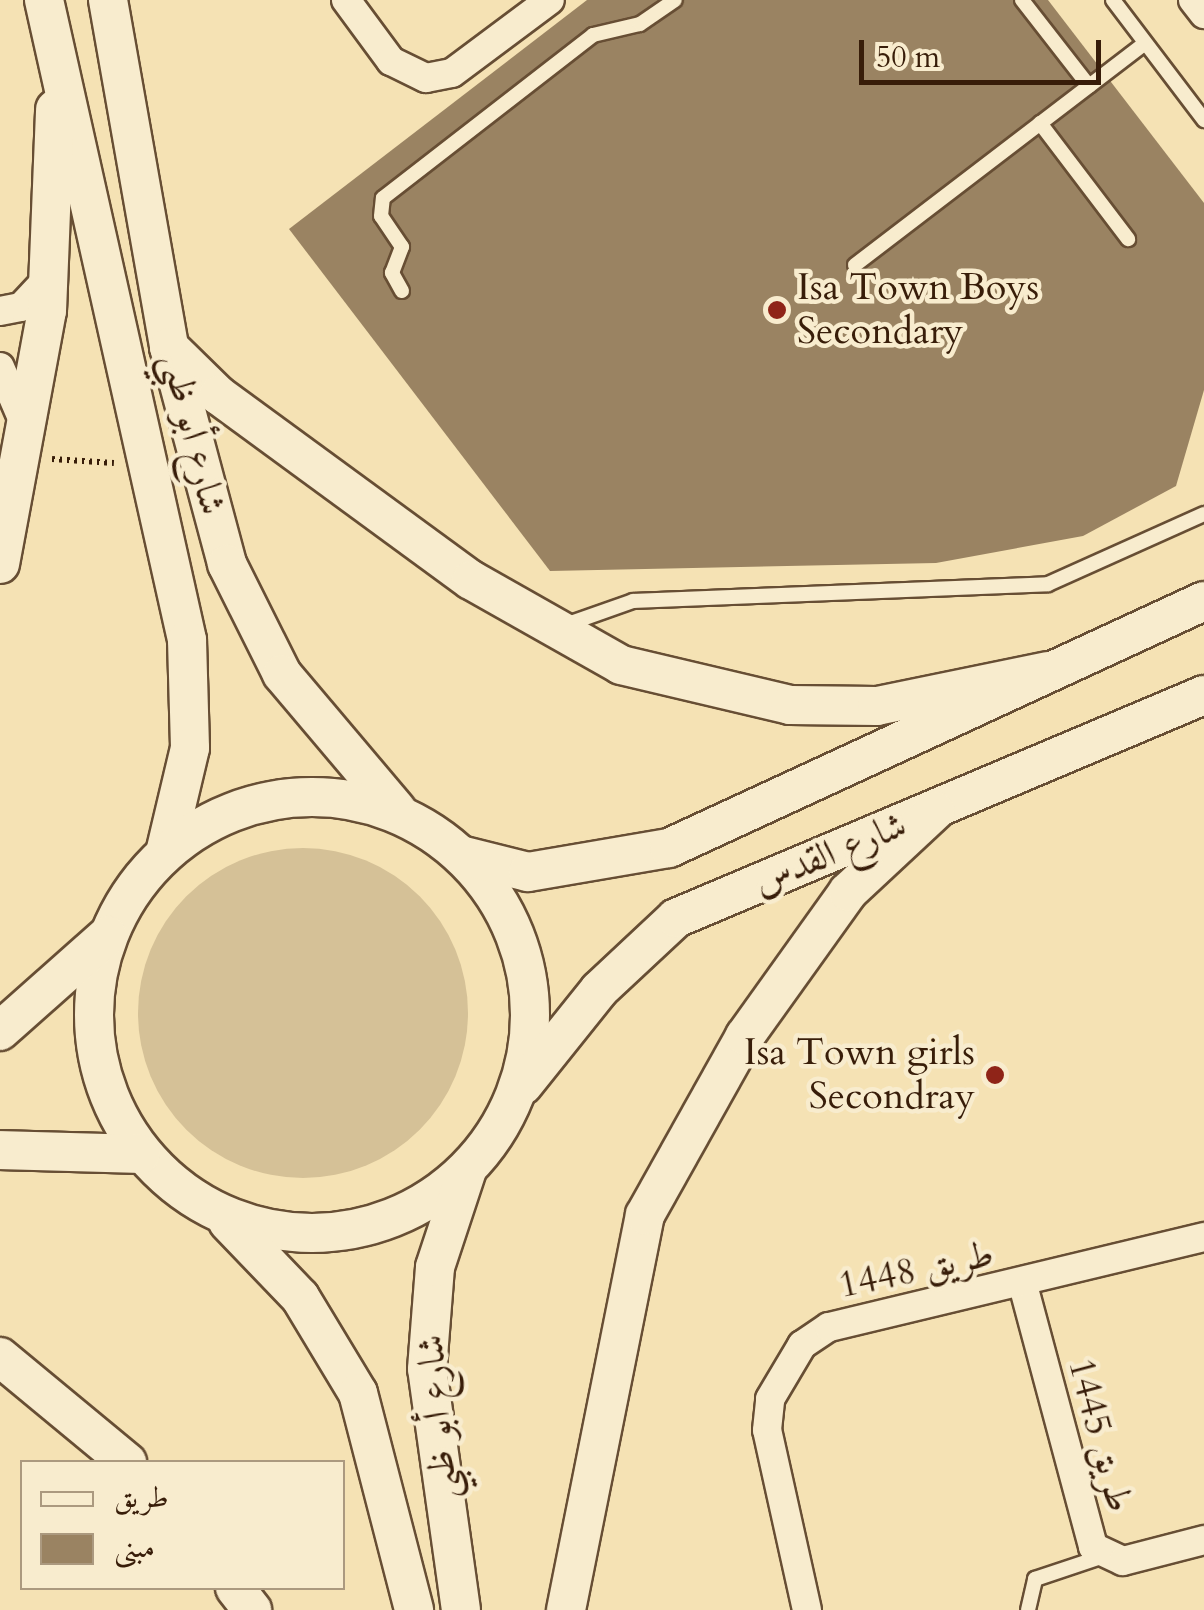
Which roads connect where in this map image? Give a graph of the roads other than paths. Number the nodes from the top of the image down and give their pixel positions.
1 (44, 0) edge
2 (108, 0) edge
3 (346, 0) edge
4 (548, 0) edge
5 (675, 0) edge
6 (1022, 0) edge
7 (1112, 0) edge
8 (1193, 0) edge
9 (1204, 14) edge
10 (1145, 43) junction
11 (56, 57) junction
12 (1089, 86) junction
13 (1204, 120) edge
14 (1040, 123) junction
15 (1128, 239) dead end
16 (856, 265) dead end
17 (51, 275) junction
18 (402, 291) dead end
19 (0, 311) edge
20 (170, 346) junction
21 (0, 367) edge
22 (26, 426) junction
23 (1204, 514) edge
24 (0, 564) edge
25 (1204, 601) edge
26 (543, 628) junction
27 (1047, 672) junction
28 (1204, 695) edge
29 (935, 811) junction
30 (402, 814) junction
31 (165, 853) junction
32 (464, 856) junction
33 (108, 936) junction
34 (0, 1031) edge
35 (516, 1094) junction
36 (0, 1150) edge
37 (141, 1154) junction
38 (467, 1169) junction
39 (222, 1217) junction
40 (1204, 1238) edge
41 (1023, 1286) junction
42 (0, 1357) edge
43 (125, 1460) edge
44 (1204, 1540) edge
45 (1104, 1556) junction
46 (237, 1590) edge
47 (252, 1610) edge
48 (414, 1610) edge
49 (460, 1610) edge
50 (566, 1610) edge
51 (807, 1610) edge
52 (1028, 1610) edge

1 - 11 main road, شارع أبو ظبي
2 - 20 main road, شارع أبو ظبي
3 - 4 street
5 - 18 lane
6 - 12 lane
7 - 10 lane
8 - 9 street
10 - 12 lane
10 - 13 lane
11 - 17 main road
11 - 31 main road, شارع أبو ظبي
12 - 14 lane
14 - 15 lane
14 - 16 lane
17 - 19 street
17 - 22 main road
20 - 26 main road
20 - 30 main road, شارع أبو ظبي
21 - 22 street
22 - 24 main road
23 - 26 lane
25 - 27 main road, شارع القدس
26 - 27 main road
27 - 32 main road, شارع القدس
28 - 29 main road, شارع القدس
29 - 35 main road, شارع القدس
29 - 50 main road
30 - 31 main road
30 - 32 main road
31 - 33 main road
32 - 35 main road
33 - 34 main road
33 - 37 main road
35 - 38 main road
36 - 37 main road
37 - 39 main road, شارع أبو ظبي
38 - 39 main road
38 - 49 main road, شارع أبو ظبي
39 - 48 main road, شارع أبو ظبي
40 - 41 street, طريق 1448
41 - 45 street, طريق 1445
41 - 51 street, طريق 1448
42 - 43 main road
44 - 45 street, طريق 1445
45 - 52 lane
46 - 47 main road

